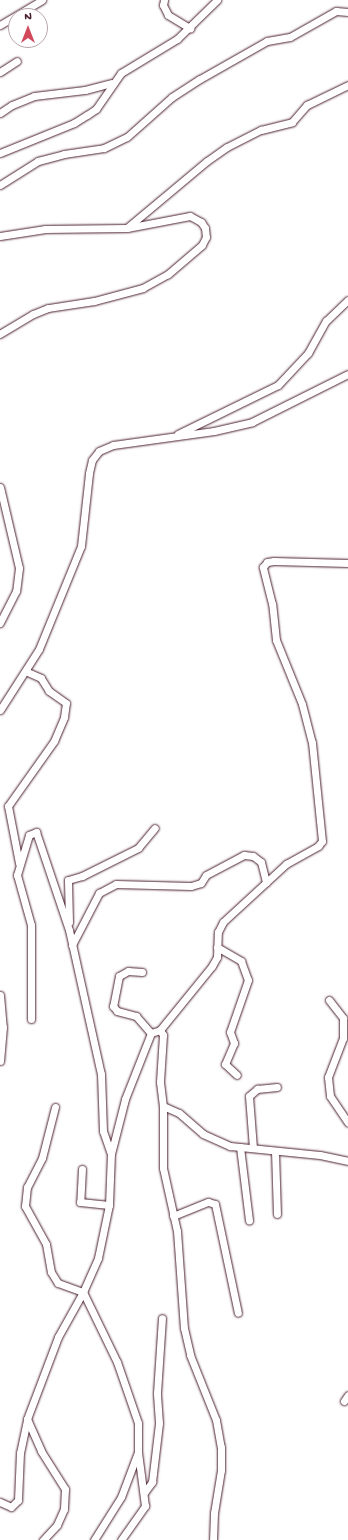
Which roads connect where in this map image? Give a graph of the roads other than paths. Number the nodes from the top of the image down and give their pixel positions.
1 (42, 0) edge
2 (164, 0) edge
3 (218, 0) edge
4 (348, 11) edge
5 (0, 25) edge
6 (190, 28) junction
7 (17, 61) dead end
8 (0, 72) edge
9 (111, 83) junction
10 (348, 85) edge
11 (0, 113) edge
12 (0, 153) edge
13 (0, 185) edge
14 (127, 228) junction
15 (0, 236) edge
16 (348, 300) edge
17 (0, 334) edge
18 (348, 374) edge
19 (176, 435) junction
20 (0, 487) edge
21 (348, 563) edge
22 (0, 623) edge
23 (25, 671) junction
24 (0, 710) edge
25 (155, 828) dead end
26 (19, 864) junction
27 (266, 882) junction
28 (69, 930) junction
29 (72, 945) junction
30 (217, 947) junction
31 (142, 972) dead end
32 (0, 995) edge
33 (329, 1000) dead end
34 (31, 1019) dead end
35 (160, 1030) junction
36 (151, 1033) junction
37 (0, 1061) edge
38 (237, 1075) dead end
39 (277, 1087) dead end
40 (55, 1106) dead end
41 (163, 1106) junction
42 (348, 1123) edge
43 (240, 1147) junction
44 (253, 1148) junction
45 (275, 1151) junction
46 (111, 1154) junction
47 (347, 1160) edge
48 (82, 1169) dead end
49 (109, 1205) junction
50 (277, 1214) dead end
51 (173, 1216) junction
52 (249, 1220) dead end
53 (83, 1292) junction
54 (238, 1314) dead end
55 (162, 1318) dead end
56 (27, 1419) junction
57 (138, 1452) junction
58 (144, 1492) junction
59 (0, 1502) edge
60 (44, 1540) edge
61 (94, 1540) edge
62 (121, 1540) edge
63 (213, 1540) edge

1 - 5 street
2 - 6 street
3 - 6 street
4 - 13 street
6 - 9 street
7 - 8 street
9 - 11 street
9 - 12 street
10 - 14 street
14 - 15 street
14 - 17 street
16 - 19 street
18 - 19 street
19 - 23 street
20 - 22 street
21 - 27 street
23 - 24 street
23 - 26 street
25 - 28 street
26 - 28 street
26 - 34 street
27 - 29 street
27 - 30 street
28 - 29 street
29 - 46 street
30 - 35 street
30 - 38 street
31 - 36 street
32 - 37 street
33 - 42 street
35 - 36 street
35 - 41 street
36 - 46 street
39 - 44 street
40 - 53 street
41 - 43 street
41 - 51 street
43 - 44 street
43 - 52 street
44 - 45 street
45 - 47 street
45 - 50 street
46 - 49 street
48 - 49 street
49 - 53 street
51 - 54 street
51 - 63 street
53 - 56 street
53 - 57 street
55 - 58 street
56 - 59 street
56 - 60 street
57 - 58 street
57 - 61 street
58 - 62 street

